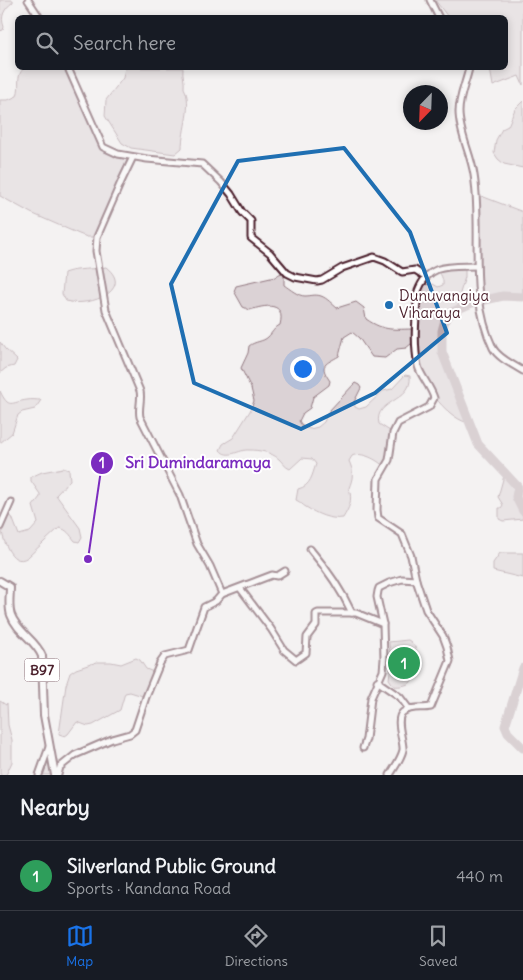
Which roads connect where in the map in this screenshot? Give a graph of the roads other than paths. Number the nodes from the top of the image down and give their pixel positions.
1 (28, 0) edge
2 (430, 0) edge
3 (38, 15) edge
4 (438, 15) edge
5 (69, 70) edge
6 (468, 70) edge
7 (133, 157) junction
8 (477, 266) junction
9 (426, 277) junction
10 (523, 371) edge
11 (11, 502) dead end
12 (0, 527) edge
13 (310, 549) dead end
14 (285, 571) dead end
15 (0, 580) edge
16 (416, 580) junction
17 (240, 588) junction
18 (222, 594) junction
19 (352, 613) junction
20 (383, 624) junction
21 (377, 681) junction
22 (409, 709) junction
23 (49, 747) junction
24 (363, 748) dead end
25 (39, 775) edge
26 (56, 775) edge
27 (390, 775) edge

1 - 3 street
2 - 4 street
5 - 7 street
6 - 8 street
7 - 9 street
7 - 18 street
8 - 9 street
8 - 10 street
9 - 16 street
11 - 12 street
13 - 19 street
14 - 17 street
15 - 23 main road, B97
16 - 20 street
16 - 22 street
17 - 18 street
17 - 19 street
18 - 26 street
19 - 20 street
20 - 21 street
21 - 22 street
21 - 24 street
22 - 27 street
23 - 25 street
23 - 26 main road, B97

